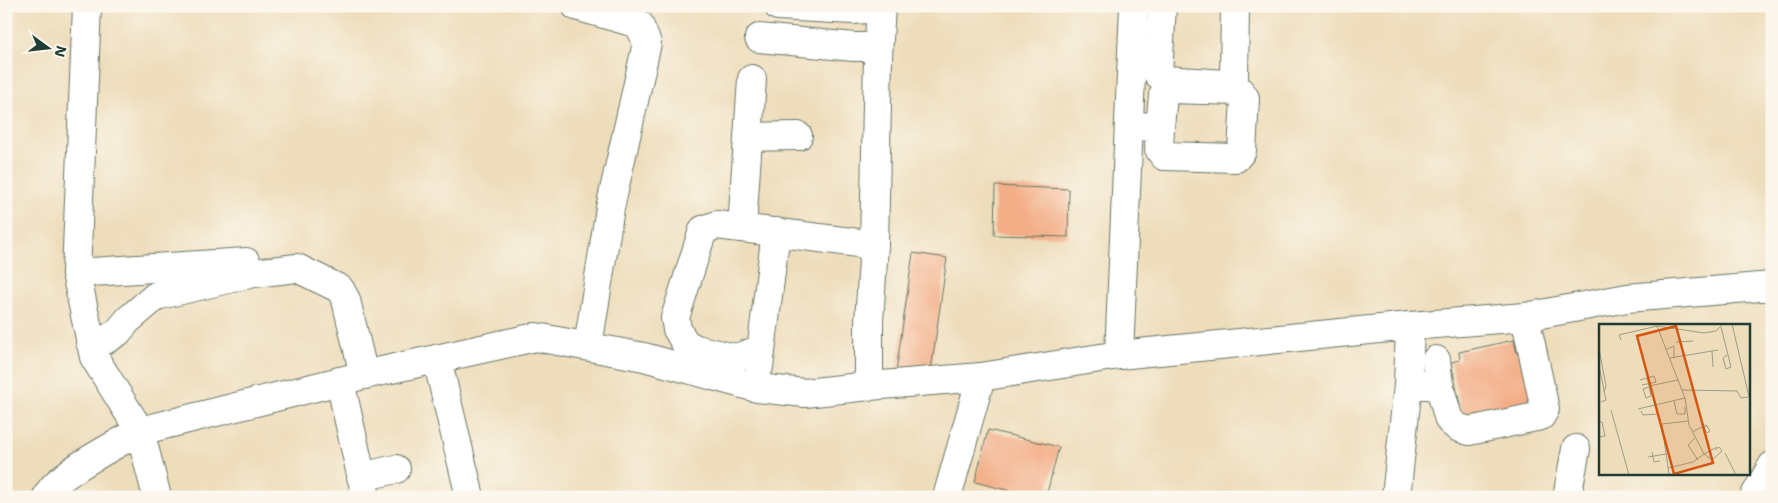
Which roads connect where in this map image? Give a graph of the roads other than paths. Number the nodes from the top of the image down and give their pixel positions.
1 (87, 6) edge
2 (576, 6) edge
3 (778, 6) edge
4 (1134, 6) edge
5 (1162, 6) edge
6 (1235, 6) edge
7 (881, 7) edge
8 (759, 38) dead end
9 (878, 47) junction
10 (752, 80) dead end
11 (1130, 126) junction
12 (1160, 127) dead end
13 (798, 136) dead end
14 (748, 137) junction
15 (742, 228) junction
16 (776, 232) junction
17 (874, 245) junction
18 (294, 258) dead end
19 (76, 273) junction
20 (1772, 286) edge
21 (1525, 317) junction
22 (1410, 326) junction
23 (90, 342) junction
24 (588, 346) junction
25 (762, 350) junction
26 (1119, 355) junction
27 (437, 359) junction
28 (980, 377) junction
29 (352, 378) junction
30 (1408, 385) junction
31 (869, 386) junction
32 (757, 388) junction
33 (140, 431) junction
34 (1576, 449) dead end
35 (1772, 466) edge
36 (396, 469) dead end
37 (363, 487) edge
38 (47, 497) edge
39 (157, 497) edge
40 (470, 497) edge
41 (947, 497) edge
42 (1396, 497) edge
43 (1567, 497) edge
44 (1754, 497) edge

1 - 19 street
2 - 24 street
3 - 7 street
4 - 11 street
5 - 6 street
7 - 9 street
8 - 9 street
9 - 17 street
10 - 14 street
11 - 12 street
11 - 26 street
13 - 14 street
14 - 15 street
15 - 16 street
15 - 25 street
16 - 17 street
16 - 25 street
17 - 31 street
18 - 19 street
19 - 23 street
20 - 21 street
21 - 22 street
21 - 30 street
22 - 26 street
22 - 30 street
23 - 29 street
23 - 33 street
24 - 27 street
24 - 32 street
25 - 32 street
26 - 28 street
27 - 29 street
27 - 40 street
28 - 31 street
28 - 41 street
29 - 33 street
29 - 37 street
30 - 42 street
31 - 32 street
33 - 38 street
33 - 39 street
34 - 43 street
35 - 44 street
36 - 37 street

